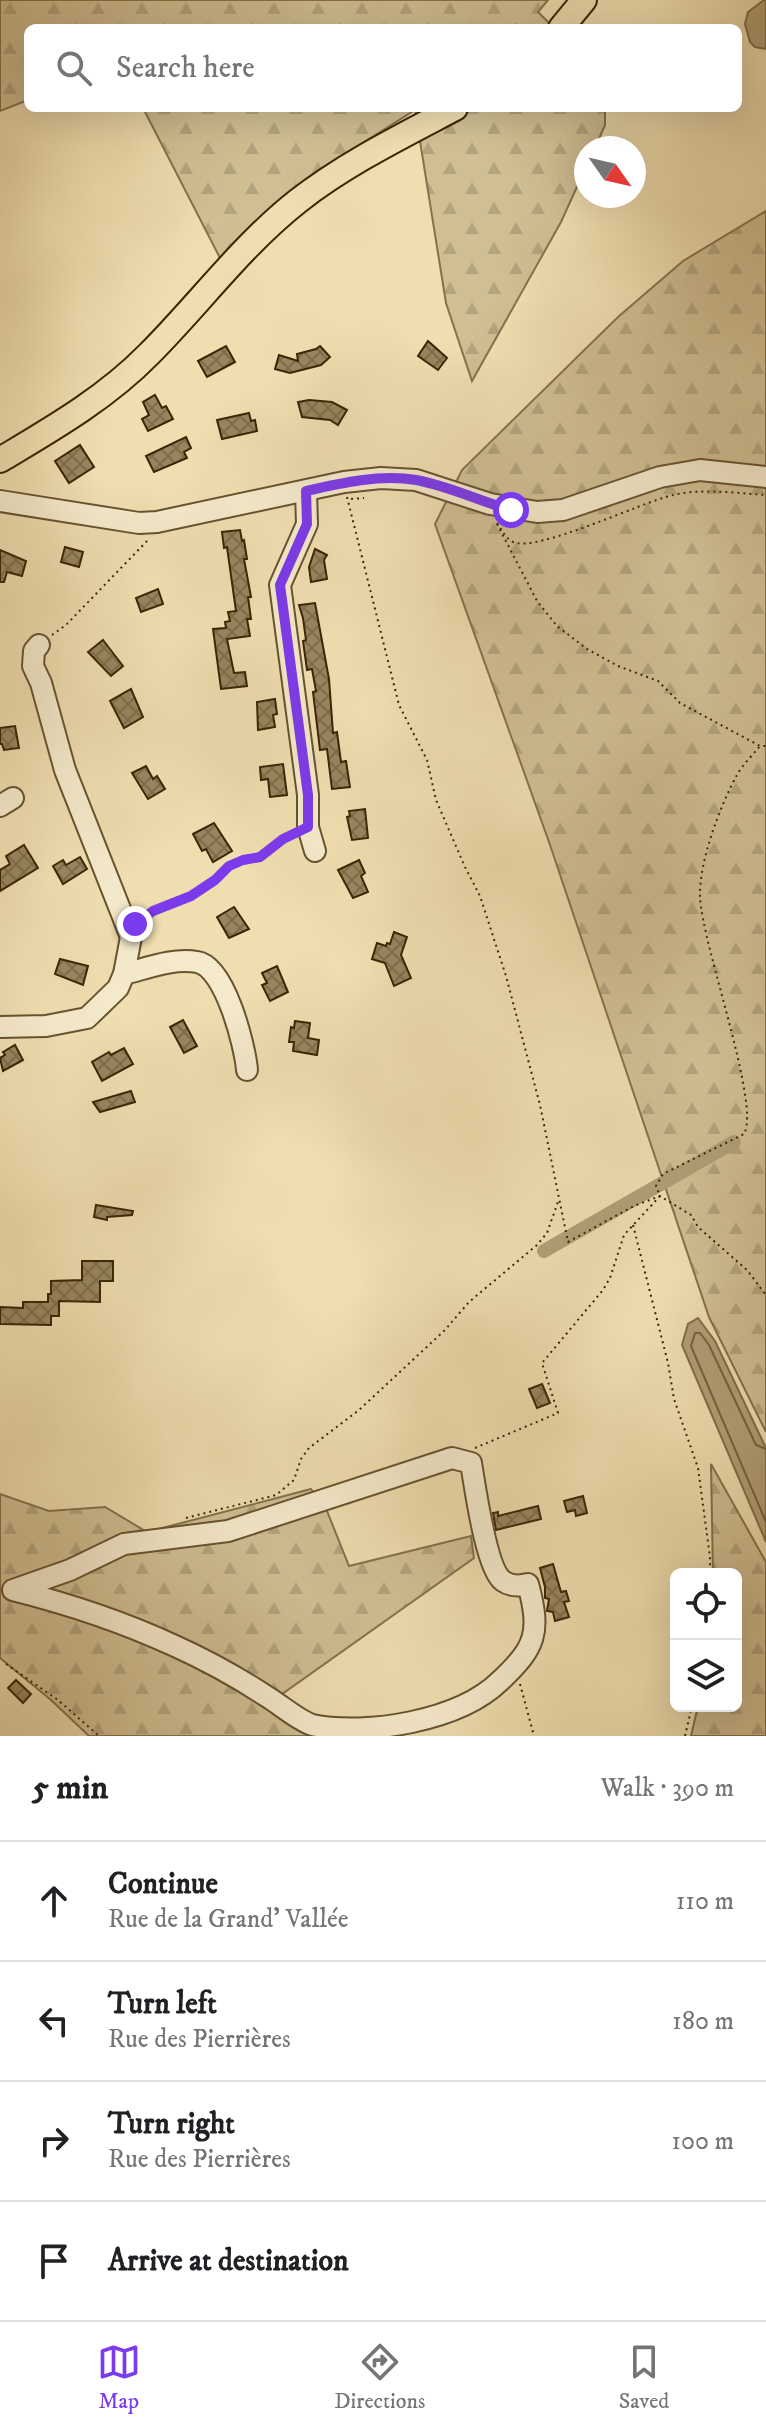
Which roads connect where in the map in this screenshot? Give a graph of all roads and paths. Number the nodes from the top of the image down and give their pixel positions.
1 (584, 0) edge
2 (564, 24) edge
3 (448, 112) edge
4 (0, 460) edge
5 (766, 477) edge
6 (344, 482) junction
7 (306, 491) junction
8 (1, 500) edge
9 (490, 504) junction
10 (157, 522) junction
11 (39, 645) joint
12 (760, 746) junction
13 (766, 746) edge
14 (308, 827) junction
15 (315, 851) dead end
16 (131, 940) junction
17 (171, 961) junction
18 (124, 974) junction
19 (0, 1027) edge
20 (247, 1070) dead end
21 (660, 1196) junction
22 (559, 1198) junction
23 (633, 1225) junction
24 (766, 1295) edge
25 (452, 1458) junction
26 (186, 1518) dead end
27 (710, 1568) edge
28 (7, 1589) edge
29 (6, 1664) dead end
30 (515, 1667) junction
31 (691, 1712) edge
32 (99, 1736) edge
33 (534, 1736) edge
34 (685, 1736) edge

1 - 2 main road
3 - 4 main road
5 - 9 street
6 - 7 street
6 - 9 street
6 - 22 path
7 - 10 street
7 - 14 street
8 - 10 street
9 - 12 path
10 - 11 path
11 - 16 street
12 - 13 path
12 - 21 path
14 - 15 street
14 - 16 path
16 - 17 street
16 - 18 street
17 - 18 street
17 - 20 street
18 - 19 street
21 - 22 path
21 - 23 path
21 - 24 path
22 - 26 path
23 - 25 path
23 - 27 path
25 - 28 street
25 - 30 street
28 - 30 street
29 - 32 path
30 - 33 path
31 - 34 path

